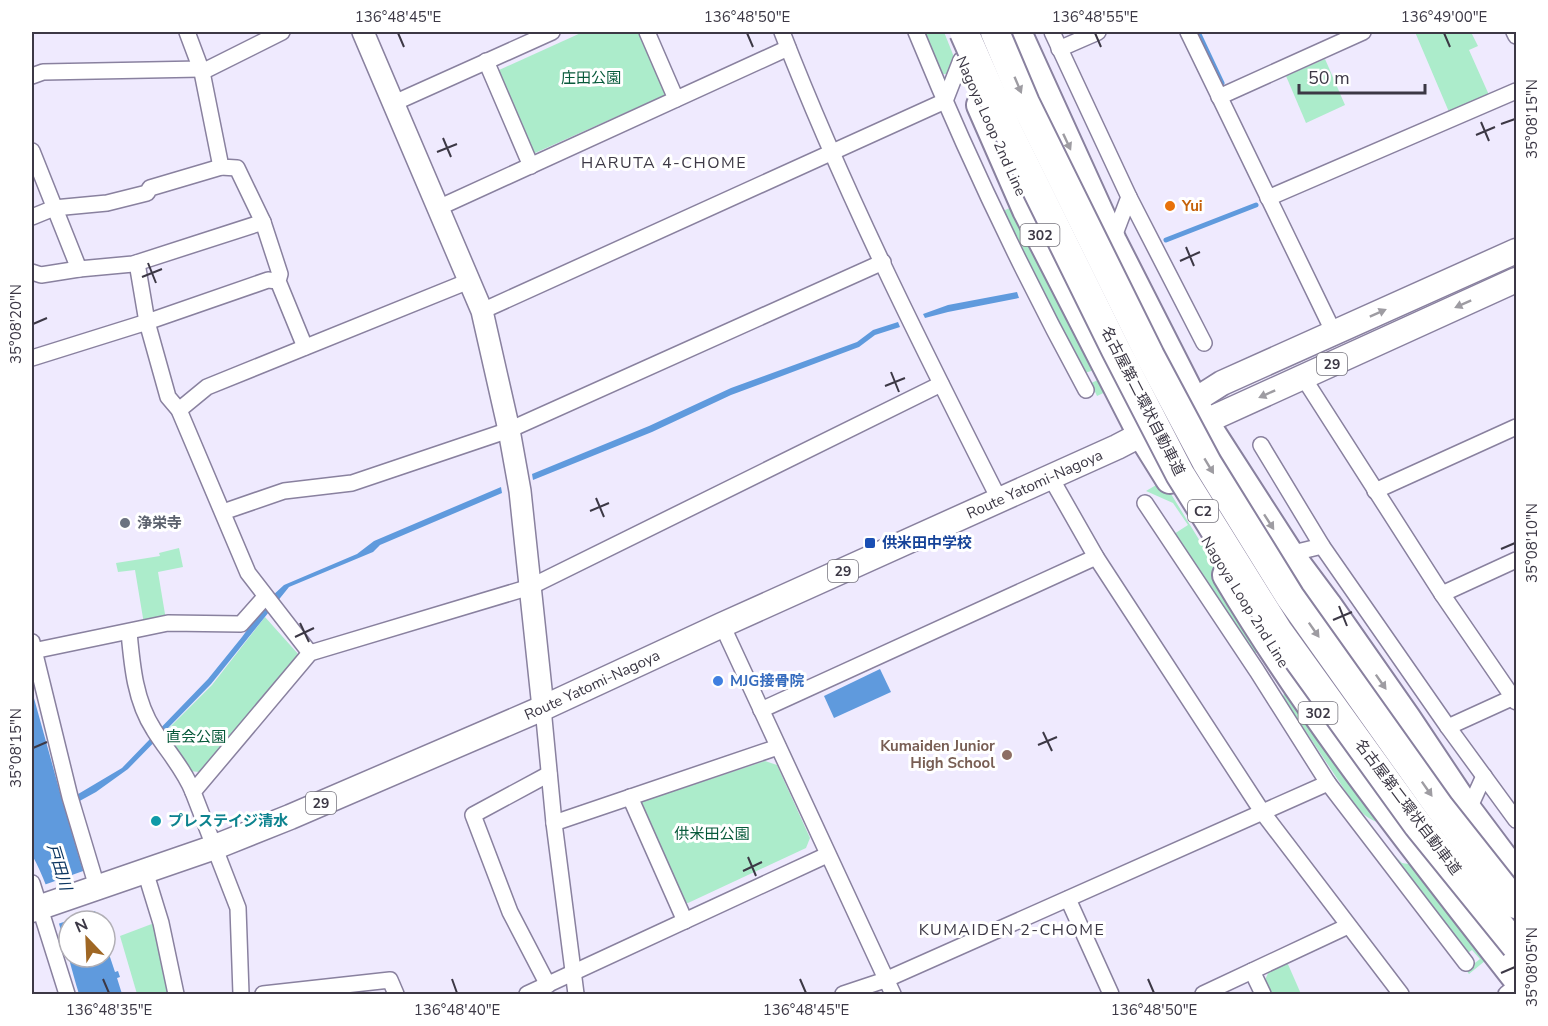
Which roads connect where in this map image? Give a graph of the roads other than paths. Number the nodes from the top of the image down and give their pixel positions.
1 (187, 32) edge
2 (282, 32) edge
3 (363, 32) edge
4 (552, 32) edge
5 (647, 32) edge
6 (782, 32) edge
7 (916, 32) edge
8 (950, 32) edge
9 (964, 32) edge
10 (995, 32) edge
11 (1017, 32) edge
12 (1052, 32) edge
13 (1098, 32) edge
14 (1188, 32) edge
15 (1363, 32) edge
16 (1514, 32) edge
17 (1516, 36) edge
18 (788, 48) junction
19 (1059, 49) junction
20 (961, 60) junction
21 (486, 61) junction
22 (201, 71) junction
23 (32, 76) edge
24 (1516, 91) edge
25 (1219, 97) junction
26 (676, 99) junction
27 (945, 101) junction
28 (394, 103) junction
29 (32, 151) edge
30 (832, 151) junction
31 (531, 166) junction
32 (221, 167) junction
33 (989, 196) junction
34 (1129, 197) junction
35 (1268, 198) junction
36 (54, 208) junction
37 (438, 208) junction
38 (1028, 210) junction
39 (32, 217) edge
40 (263, 222) junction
41 (1112, 241) junction
42 (1516, 251) edge
43 (137, 262) junction
44 (882, 262) junction
45 (79, 269) junction
46 (32, 272) edge
47 (1516, 280) edge
48 (278, 281) junction
49 (469, 281) junction
50 (482, 311) junction
51 (147, 322) junction
52 (1334, 333) junction
53 (1204, 343) dead end
54 (305, 347) junction
55 (32, 358) edge
56 (1303, 377) junction
57 (941, 384) junction
58 (1086, 390) dead end
59 (179, 410) junction
60 (1198, 412) junction
61 (1516, 427) edge
62 (509, 430) junction
63 (1142, 434) junction
64 (1261, 445) dead end
65 (1051, 478) junction
66 (1375, 491) junction
67 (1000, 501) junction
68 (1144, 503) dead end
69 (223, 512) junction
70 (1323, 546) junction
71 (1289, 554) junction
72 (1096, 557) junction
73 (1516, 560) edge
74 (530, 587) junction
75 (1442, 594) junction
76 (269, 602) junction
77 (722, 625) junction
78 (129, 632) junction
79 (1263, 636) junction
80 (32, 646) edge
81 (310, 653) junction
82 (1257, 671) junction
83 (1515, 699) edge
84 (543, 708) junction
85 (761, 710) junction
86 (1448, 727) junction
87 (778, 747) junction
88 (549, 774) junction
89 (1484, 776) junction
90 (1328, 783) junction
91 (193, 792) junction
92 (630, 797) junction
93 (1468, 811) junction
94 (1263, 813) junction
95 (1516, 820) edge
96 (554, 823) junction
97 (1363, 829) junction
98 (1402, 830) junction
99 (215, 847) junction
100 (827, 855) junction
101 (145, 871) junction
102 (1516, 875) edge
103 (32, 884) edge
104 (96, 888) junction
105 (1068, 899) junction
106 (1516, 904) edge
107 (38, 908) edge
108 (685, 921) junction
109 (1348, 926) junction
110 (1516, 946) edge
111 (1466, 963) dead end
112 (1252, 971) junction
113 (573, 973) junction
114 (1516, 977) edge
115 (885, 980) junction
116 (548, 985) junction
117 (1516, 986) edge
118 (67, 994) edge
119 (176, 994) edge
120 (241, 994) edge
121 (263, 994) edge
122 (396, 994) edge
123 (527, 994) edge
124 (576, 994) edge
125 (843, 994) edge
126 (892, 994) edge
127 (1111, 994) edge
128 (1203, 994) edge
129 (1263, 994) edge
130 (1401, 994) edge
131 (1506, 994) edge

1 - 22 street
2 - 22 street
3 - 28 street
4 - 21 street
5 - 26 street
6 - 18 street
7 - 27 street
8 - 20 highway, Nagoya Loop 2nd Line / 302
9 - 110 highway, 名古屋第二環状自動車道 / C2, bridge
10 -> 106 highway, 名古屋第二環状自動車道 / C2, bridge
11 -> 41 highway
12 - 19 street
13 - 19 street
14 - 25 street
15 - 25 street
16 - 17 street
18 - 26 street
18 - 30 street
19 - 34 street
20 - 27 street
20 - 38 highway, Nagoya Loop 2nd Line / 302
21 - 28 street
21 - 31 street
22 - 23 street
22 - 32 street
24 - 35 street
25 - 35 street
26 - 31 street
27 - 30 street
27 - 33 street
28 - 37 street
29 - 36 street
30 - 44 street
30 - 50 street
31 - 37 street
32 - 36 street
32 - 40 street
33 - 38 street
33 - 58 street
34 - 41 street
34 - 53 street
35 - 52 street
36 - 39 street
36 - 45 street
37 - 49 street
38 - 63 highway, Nagoya Loop 2nd Line / 302
40 - 43 street
40 - 48 street
41 - 60 highway
52 -> 42 main road, Route Yatomi-Nagoya / 29
43 - 45 street
43 - 51 street
44 - 57 street
44 - 62 street
45 - 46 street
47 -> 56 main road, Route Yatomi-Nagoya / 29
48 - 51 street
48 - 54 street
49 - 50 street
49 - 54 street
50 - 62 street
51 - 55 street
51 - 59 street
52 - 60 main road, Route Yatomi-Nagoya / 29
54 - 59 street
56 -> 60 main road, Route Yatomi-Nagoya / 29
56 - 66 street
57 - 67 street
57 - 74 street
59 - 69 street
60 - 63 main road, Route Yatomi-Nagoya / 29
60 -> 71 highway
61 - 66 street
62 - 69 street
62 - 74 street
63 - 65 main road, Route Yatomi-Nagoya / 29
63 - 79 highway, Nagoya Loop 2nd Line / 302
64 - 70 street
65 - 67 main road, Route Yatomi-Nagoya / 29
65 - 72 street
66 - 75 street
67 - 77 main road, Route Yatomi-Nagoya / 29
68 - 82 street
69 - 76 street
70 - 71 street
70 - 86 street
71 -> 93 highway
72 - 85 street
72 - 94 street
73 - 75 street
74 - 81 street
74 - 84 street
75 - 83 street
76 - 78 street
76 - 81 street
77 - 84 main road, Route Yatomi-Nagoya / 29
77 - 85 street
78 - 80 street
78 - 91 street
79 - 82 street
79 - 98 highway, Nagoya Loop 2nd Line / 302
80 - 104 street
81 - 91 street
82 - 90 street
83 - 86 street
84 - 88 street
84 - 99 main road, Route Yatomi-Nagoya / 29
85 - 87 street
86 - 89 street
87 - 92 street
87 - 100 street
88 - 96 street
88 - 116 street
89 - 93 street
89 - 95 street
90 - 94 street
90 - 97 street
91 - 99 street
92 - 96 street
92 - 108 street
93 - 102 highway
94 - 105 street
94 - 109 street
96 - 113 street
97 - 98 street
97 - 111 street
98 - 114 highway, Nagoya Loop 2nd Line / 302
99 - 101 main road, Route Yatomi-Nagoya / 29
99 - 120 street
100 - 108 street
100 - 115 street
101 - 104 main road, Route Yatomi-Nagoya / 29
101 - 119 street
103 - 107 street
104 - 107 main road, Route Yatomi-Nagoya / 29
105 - 115 street
105 - 127 street
107 - 118 street
108 - 113 street
109 - 112 street
109 - 130 street
112 - 128 street
112 - 129 street
113 - 116 street
113 - 124 street
115 - 125 street
115 - 126 street
116 - 123 street
117 - 131 street
121 - 122 street

